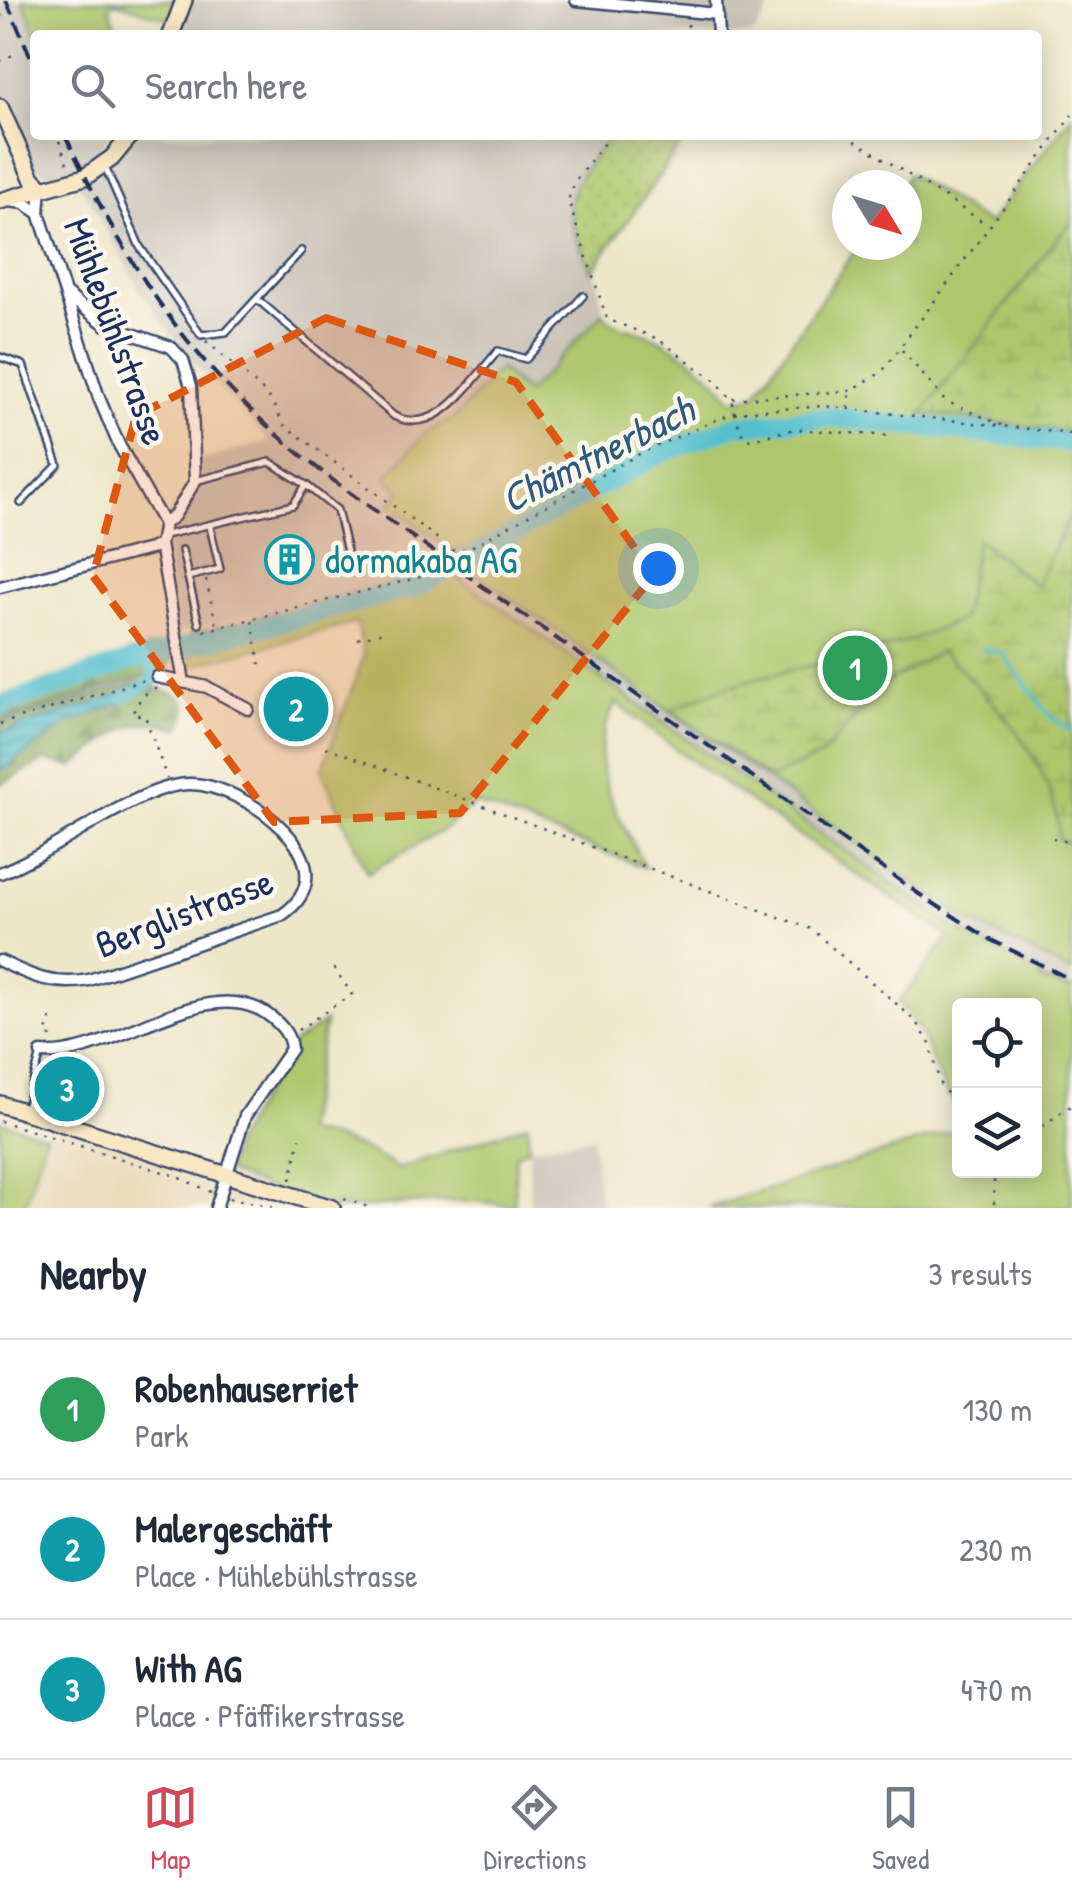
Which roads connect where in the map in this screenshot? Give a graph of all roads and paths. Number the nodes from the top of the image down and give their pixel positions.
1 (184, 0) edge
2 (576, 0) edge
3 (716, 0) edge
4 (717, 14) junction
5 (692, 19) dead end
6 (174, 30) edge
7 (684, 30) edge
8 (718, 30) edge
9 (20, 52) dead end
10 (0, 61) edge
11 (0, 106) edge
12 (1072, 115) edge
13 (126, 140) edge
14 (606, 140) edge
15 (854, 140) edge
16 (58, 141) dead end
17 (104, 165) junction
18 (76, 181) junction
19 (41, 187) junction
20 (3, 201) edge
21 (39, 214) junction
22 (988, 224) junction
23 (301, 251) dead end
24 (66, 294) junction
25 (583, 296) dead end
26 (256, 299) junction
27 (201, 335) junction
28 (901, 348) junction
29 (0, 356) edge
30 (850, 391) junction
31 (732, 400) junction
32 (848, 408) junction
33 (735, 412) junction
34 (1004, 426) junction
35 (1072, 434) edge
36 (888, 436) dead end
37 (196, 480) junction
38 (306, 485) junction
39 (21, 504) dead end
40 (210, 527) junction
41 (163, 534) junction
42 (469, 548) junction
43 (182, 550) dead end
44 (349, 560) dead end
45 (205, 573) junction
46 (188, 577) junction
47 (0, 587) edge
48 (252, 620) junction
49 (199, 624) dead end
50 (217, 628) junction
51 (383, 632) dead end
52 (174, 636) junction
53 (358, 638) dead end
54 (260, 664) dead end
55 (157, 682) junction
56 (184, 682) junction
57 (248, 710) dead end
58 (0, 724) edge
59 (326, 747) dead end
60 (163, 768) dead end
61 (1054, 838) dead end
62 (1072, 843) edge
63 (0, 873) edge
64 (0, 961) edge
65 (330, 964) dead end
66 (51, 1018) dead end
67 (290, 1023) dead end
68 (46, 1035) dead end
69 (41, 1053) joint
70 (952, 1100) edge
71 (0, 1104) edge
72 (1072, 1105) edge
73 (24, 1110) junction
74 (0, 1120) edge
75 (1042, 1126) edge
76 (300, 1138) dead end
77 (226, 1172) junction
78 (994, 1178) edge
79 (291, 1180) dead end
80 (222, 1196) junction
81 (216, 1208) edge
82 (278, 1208) edge
83 (332, 1208) edge
84 (994, 1208) edge

1 - 6 main road
2 - 4 street
3 - 4 street
4 - 8 street
5 - 7 path
9 - 10 path
11 - 19 main road, Mühlebühlstrasse
12 - 22 path
13 - 17 main road
14 - 31 path
15 - 22 path
16 - 18 path
17 - 18 main road
17 - 27 lane
18 - 19 main road
19 - 20 main road
19 - 21 street, Mühlebühlstrasse
20 - 21 street, Mühlebühlstrasse
21 - 24 street, Mühlebühlstrasse
22 - 28 path
23 - 26 lane
24 - 37 street
24 - 41 street, Mühlebühlstrasse
25 - 26 lane
26 - 27 lane
27 - 42 path
28 - 30 path
28 - 34 path
29 - 39 lane
30 - 31 path
30 - 32 path
31 - 33 path
32 - 33 path
32 - 34 path
33 - 36 path
33 - 42 path
34 - 35 path
37 - 38 lane
37 - 41 street
38 - 40 lane
38 - 44 lane
40 - 41 lane
40 - 45 lane
41 - 47 street
41 - 52 street
42 - 48 path
43 - 46 lane
45 - 46 lane
45 - 50 path
46 - 49 lane
48 - 50 path
48 - 54 path
50 - 52 path
51 - 53 path
52 - 56 street
55 - 56 street
55 - 58 path
55 - 60 path
56 - 57 street
59 - 70 path
61 - 62 path
63 - 64 street, Berglistrasse
65 - 67 path
66 - 68 path
69 - 73 lane
69 - 77 street
71 - 73 main road
72 - 75 path
73 - 77 main road
74 - 80 path
76 - 79 path
77 - 80 street
77 - 83 main road
78 - 84 path
80 - 81 street
80 - 82 path

